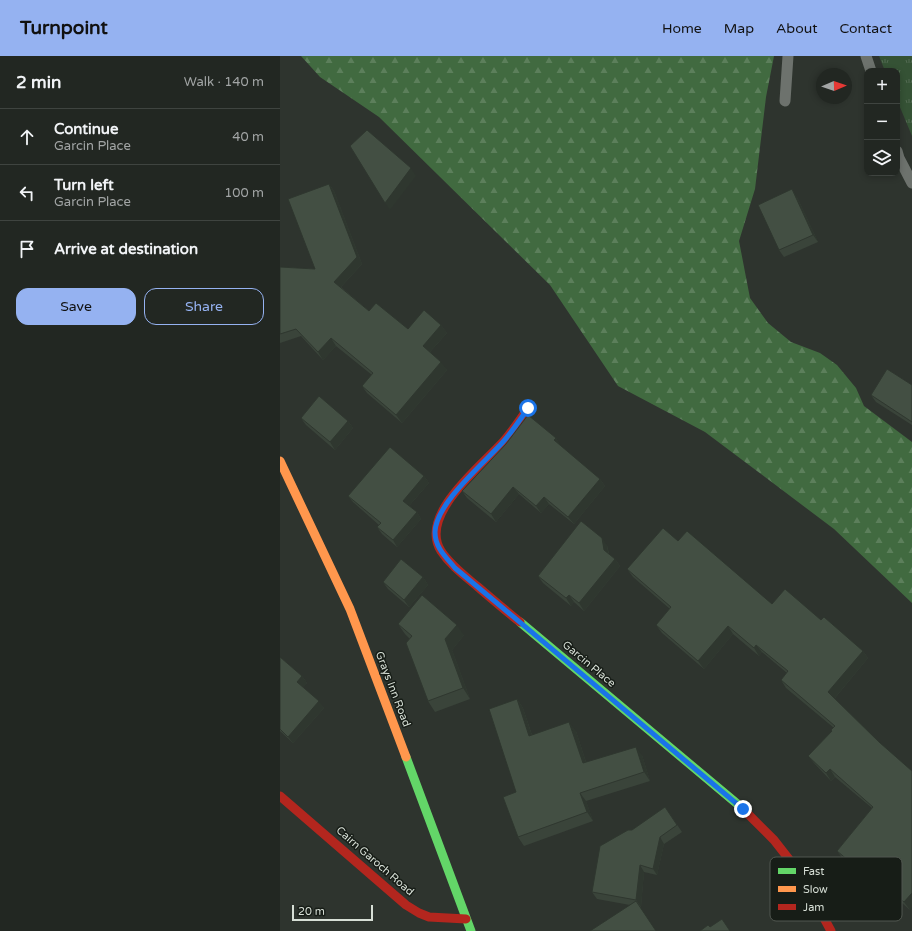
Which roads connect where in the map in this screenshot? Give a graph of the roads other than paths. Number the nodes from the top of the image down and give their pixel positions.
1 (788, 56) edge
2 (866, 56) edge
3 (870, 68) edge
4 (785, 101) dead end
5 (900, 160) edge
6 (912, 182) edge
7 (528, 408) dead end
8 (280, 461) edge
9 (280, 796) edge
10 (787, 857) edge
11 (466, 919) junction
12 (826, 921) edge
13 (471, 931) edge
14 (831, 931) edge

1 - 4 lane
2 - 3 lane
5 - 6 lane
7 - 10 street, Garcin Place
8 - 11 street, Grays Inn Road
9 - 11 street, Cairn Garoch Road
11 - 13 street, Grays Inn Road
12 - 14 street, Garcin Place

